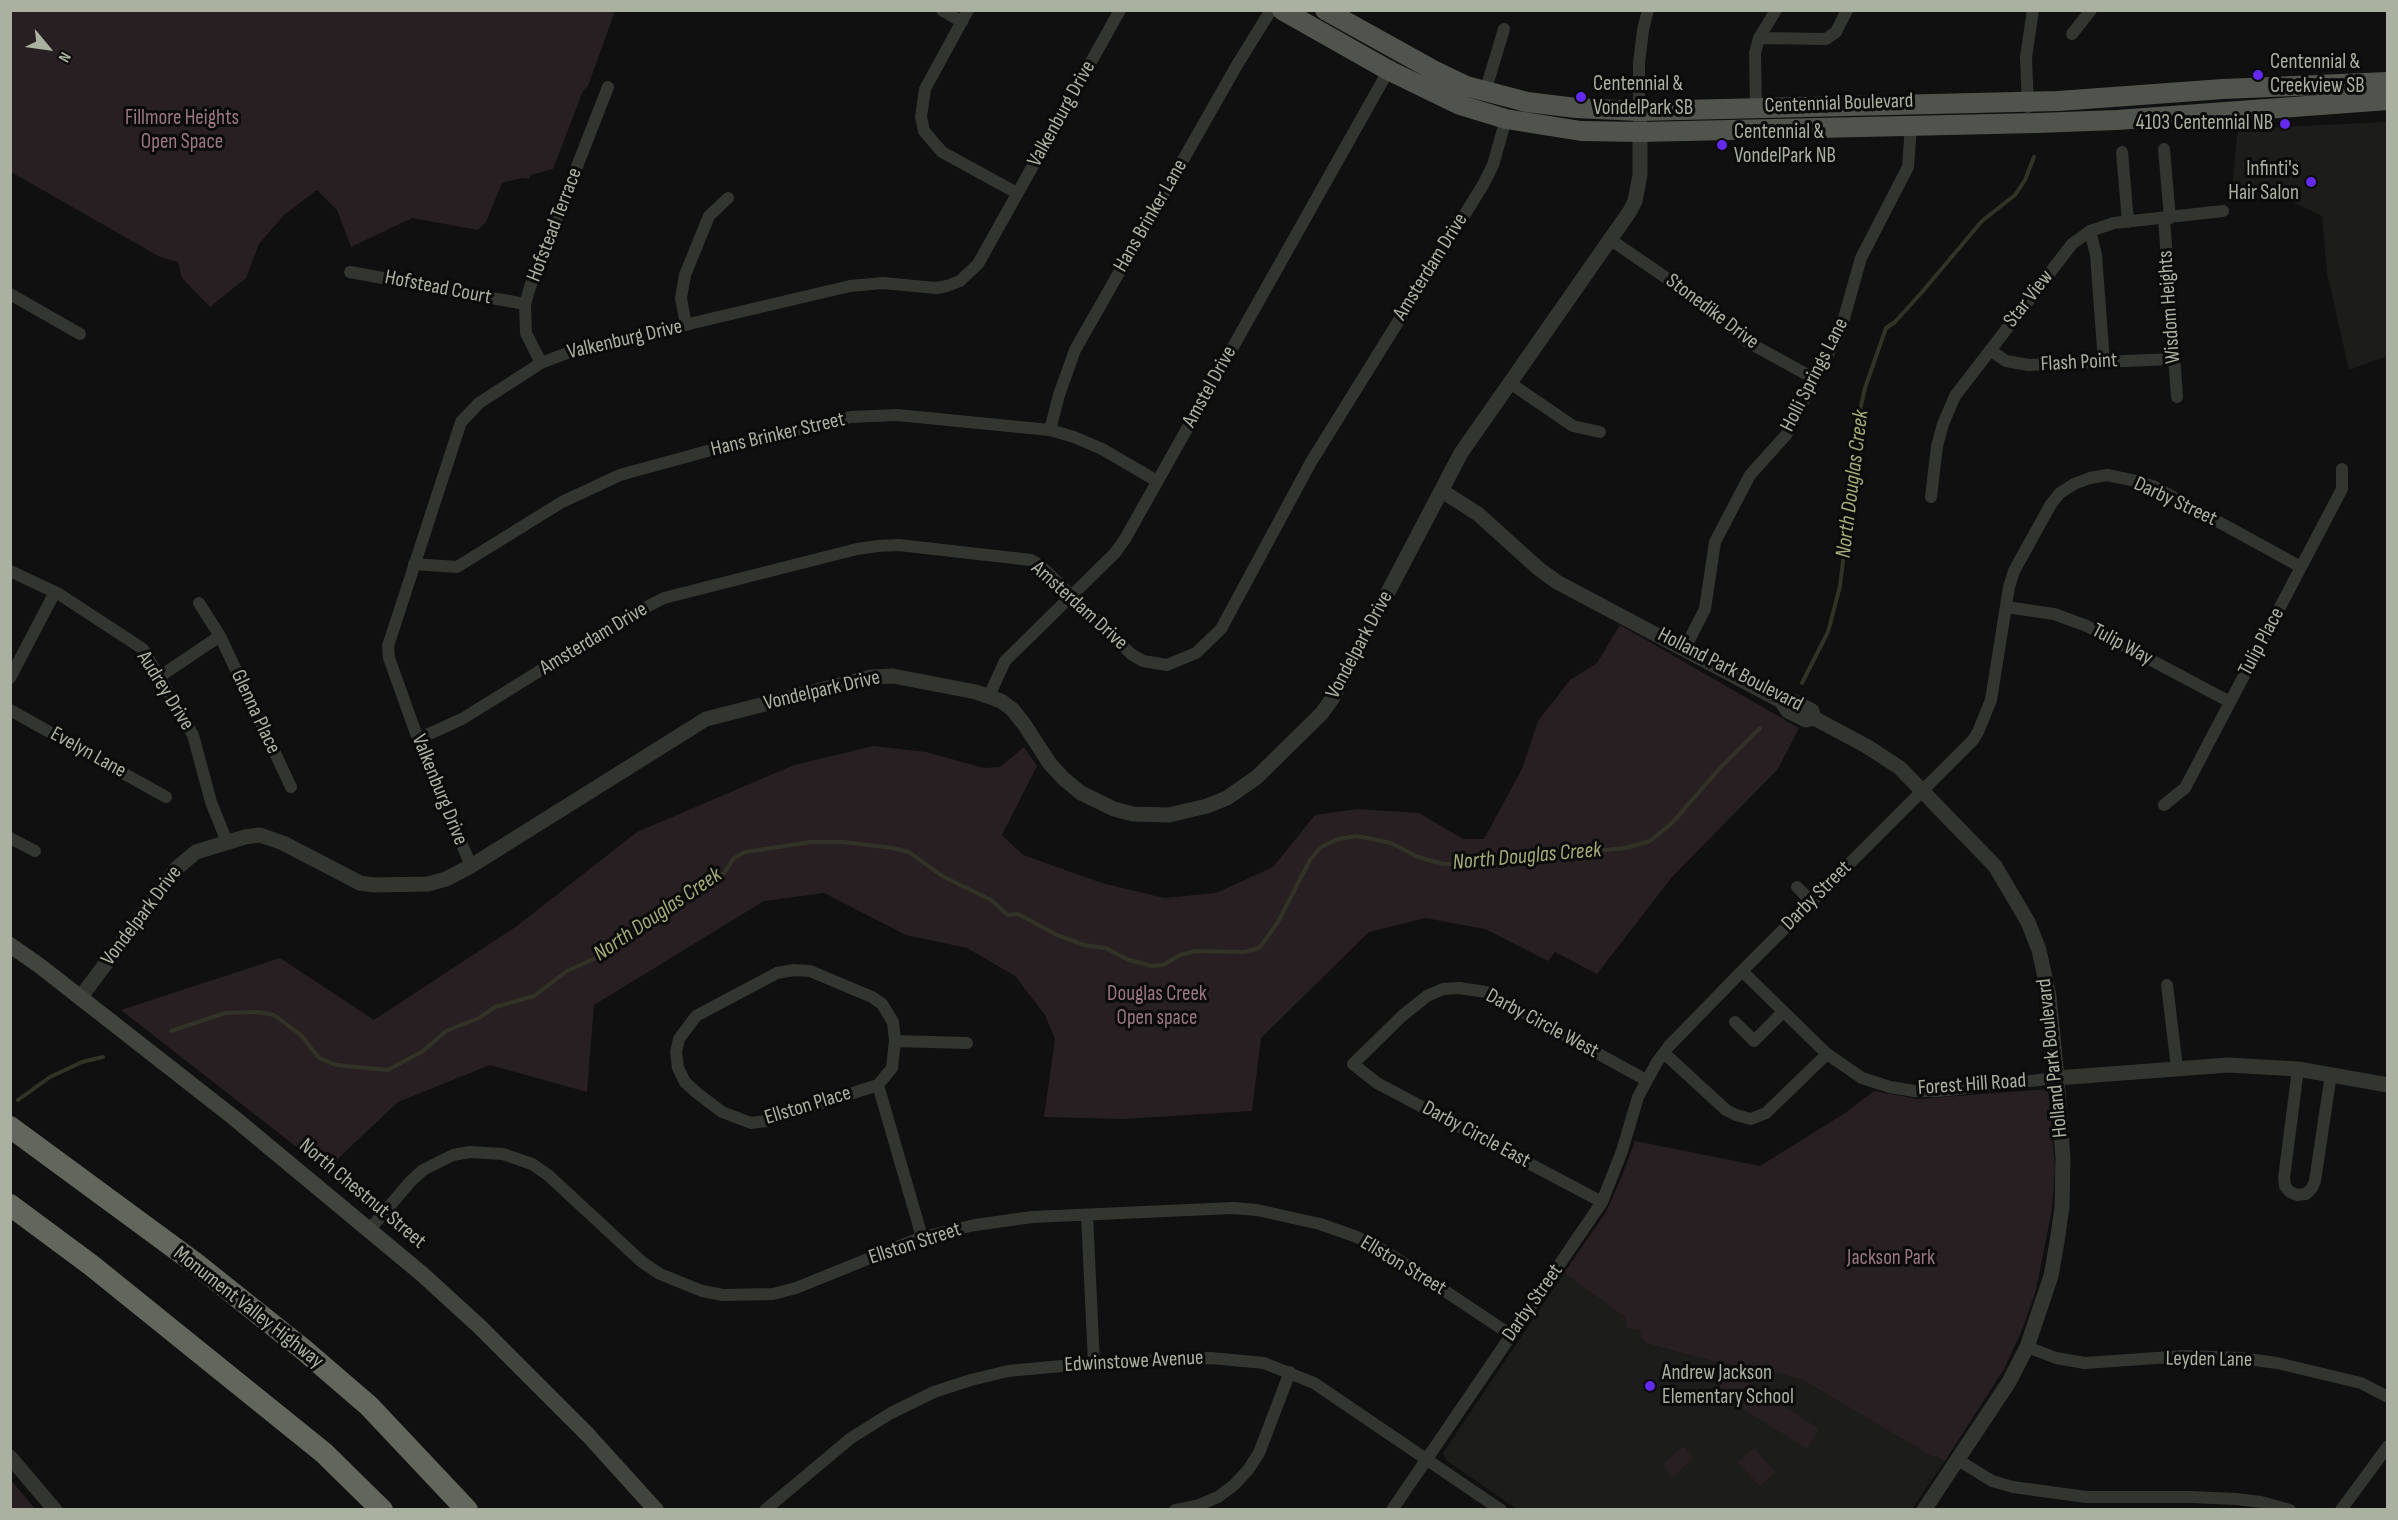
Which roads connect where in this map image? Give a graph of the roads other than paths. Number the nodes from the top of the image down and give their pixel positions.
1 (942, 10) edge
2 (1120, 10) edge
3 (1271, 10) edge
4 (1282, 10) edge
5 (1325, 10) edge
6 (1648, 10) edge
7 (1776, 10) edge
8 (1847, 10) edge
9 (2033, 10) edge
10 (2091, 10) edge
11 (1347, 15) edge
12 (965, 16) edge
13 (1504, 29) dead end
14 (2072, 34) dead end
15 (1759, 38) junction
16 (1400, 52) junction
17 (1388, 70) junction
18 (2388, 82) edge
19 (608, 87) dead end
20 (1485, 92) junction
21 (2388, 100) edge
22 (2028, 102) junction
23 (1756, 108) junction
24 (1639, 111) junction
25 (1506, 119) junction
26 (2033, 123) junction
27 (1911, 126) junction
28 (1641, 132) junction
29 (2164, 148) dead end
30 (2122, 152) dead end
31 (1017, 193) junction
32 (728, 198) dead end
33 (2223, 211) dead end
34 (2167, 218) junction
35 (2128, 222) junction
36 (2090, 231) junction
37 (1611, 240) junction
38 (350, 272) dead end
39 (10, 294) edge
40 (525, 304) junction
41 (686, 325) junction
42 (80, 334) dead end
43 (1990, 350) junction
44 (2174, 359) junction
45 (2104, 362) junction
46 (541, 363) junction
47 (1815, 379) junction
48 (1510, 383) junction
49 (2176, 397) dead end
50 (1050, 430) junction
51 (1600, 432) dead end
52 (2342, 469) dead end
53 (1157, 481) junction
54 (1442, 490) junction
55 (1931, 497) dead end
56 (414, 564) junction
57 (2301, 567) junction
58 (10, 571) edge
59 (55, 592) junction
60 (1073, 596) junction
61 (199, 603) dead end
62 (2006, 607) junction
63 (220, 636) junction
64 (1685, 648) junction
65 (159, 677) junction
66 (10, 678) edge
67 (989, 696) junction
68 (2230, 702) junction
69 (10, 710) edge
70 (418, 739) junction
71 (291, 787) dead end
72 (1923, 789) junction
73 (166, 797) dead end
74 (2164, 805) dead end
75 (10, 838) edge
76 (227, 842) junction
77 (35, 851) dead end
78 (471, 866) junction
79 (1797, 887) dead end
80 (1811, 901) junction
81 (10, 945) edge
82 (1742, 970) junction
83 (2167, 985) dead end
84 (80, 998) junction
85 (1783, 1012) junction
86 (1735, 1022) dead end
87 (896, 1041) junction
88 (967, 1043) dead end
89 (1664, 1053) junction
90 (1827, 1054) junction
91 (1353, 1065) joint
92 (2177, 1068) junction
93 (2298, 1069) junction
94 (2331, 1074) junction
95 (2057, 1078) junction
96 (1646, 1080) junction
97 (878, 1085) junction
98 (2388, 1085) edge
99 (10, 1127) edge
100 (1602, 1202) junction
101 (10, 1205) edge
102 (1087, 1215) junction
103 (370, 1229) junction
104 (922, 1237) junction
105 (1511, 1335) junction
106 (2027, 1347) junction
107 (1094, 1364) junction
108 (1290, 1372) junction
109 (2388, 1397) edge
110 (2388, 1446) edge
111 (10, 1457) edge
112 (1426, 1459) junction
113 (1958, 1460) junction
114 (55, 1509) edge
115 (382, 1509) edge
116 (467, 1509) edge
117 (656, 1509) edge
118 (765, 1509) edge
119 (1175, 1509) edge
120 (1392, 1509) edge
121 (1501, 1509) edge
122 (1924, 1509) edge
123 (2290, 1509) edge
124 (2342, 1509) edge

1 - 12 street
2 - 31 street, Valkenburg Drive
3 - 50 street, Hans Brinker Lane
4 - 17 main road, Centennial Boulevard
5 - 11 main road, Centennial Boulevard
6 - 24 street, Vondelpark Drive
7 - 15 street
8 - 15 street
9 - 22 street
10 - 14 street
11 - 16 main road, Centennial Boulevard
12 - 31 street
13 - 20 street
15 - 23 street
16 - 17 street, Amstel Drive
16 - 20 main road, Centennial Boulevard
17 - 25 main road, Centennial Boulevard
17 - 53 street, Amstel Drive
18 - 22 main road, Centennial Boulevard
19 - 40 street, Hofstead Terrace
20 - 24 main road, Centennial Boulevard
21 - 26 main road, Centennial Boulevard
22 - 23 main road, Centennial Boulevard
22 - 26 street
23 - 24 main road, Centennial Boulevard
24 - 28 street, Vondelpark Drive
25 - 28 main road, Centennial Boulevard
25 - 60 street, Amsterdam Drive
26 - 27 main road, Centennial Boulevard
27 - 28 main road, Centennial Boulevard
27 - 47 street, Holli Springs Lane
28 - 37 street, Vondelpark Drive
29 - 34 street, Wisdom Heights
30 - 35 street
31 - 41 street, Valkenburg Drive
32 - 41 street
33 - 34 street, Star View
34 - 35 street, Star View
34 - 44 street, Wisdom Heights
35 - 36 street, Star View
36 - 43 street, Star View
36 - 45 street
37 - 47 street, Stonedike Drive
37 - 48 street, Vondelpark Drive
38 - 40 street, Hofstead Court
39 - 42 street
40 - 46 street, Hofstead Terrace
41 - 46 street, Valkenburg Drive
43 - 45 street, Flash Point
43 - 55 street, Star View
44 - 45 street, Flash Point
44 - 49 street, Wisdom Heights
46 - 56 street, Valkenburg Drive
47 - 64 street, Holli Springs Lane
48 - 51 street
48 - 54 street, Vondelpark Drive
50 - 53 street, Hans Brinker Street
50 - 56 street, Hans Brinker Street
52 - 57 street, Tulip Place
53 - 60 street, Amstel Drive
54 - 64 street, Holland Park Boulevard
54 - 67 street, Vondelpark Drive
56 - 70 street, Valkenburg Drive
57 - 62 street, Darby Street
57 - 68 street, Tulip Place
58 - 59 street, Audrey Drive
59 - 65 street, Audrey Drive
59 - 66 street
60 - 67 street, Amstel Drive
60 - 70 street, Amsterdam Drive
61 - 63 street, Glenna Place
62 - 68 street, Tulip Way
62 - 72 street, Darby Street
63 - 65 street
63 - 71 street, Glenna Place
64 - 72 street, Holland Park Boulevard
65 - 76 street, Audrey Drive
67 - 78 street, Vondelpark Drive
68 - 74 street, Tulip Place
69 - 73 street, Evelyn Lane
70 - 78 street, Valkenburg Drive
72 - 80 street, Darby Street
72 - 95 street, Holland Park Boulevard
75 - 77 street
76 - 78 street, Vondelpark Drive
76 - 84 street, Vondelpark Drive
79 - 80 street
80 - 82 street, Darby Street
81 - 84 main road, North Chestnut Street
82 - 85 street, Forest Hill Road
82 - 89 street, Darby Street
83 - 92 street
84 - 103 main road, North Chestnut Street
85 - 86 street
85 - 90 street, Forest Hill Road
87 - 88 street
87 - 97 street, Ellston Place
87 - 97 street, Ellston Place
89 - 90 street
89 - 96 street, Darby Street
90 - 95 street, Forest Hill Road
91 - 96 street, Darby Circle West
91 - 100 street, Darby Circle East
92 - 93 street, Forest Hill Road
92 - 95 street, Forest Hill Road
93 - 94 street, Forest Hill Road
93 - 94 street
94 - 98 street, Forest Hill Road
95 - 106 street, Holland Park Boulevard
96 - 100 street, Darby Street
97 - 104 street, Ellston Place
99 - 116 highway, Monument Valley Highway
100 - 105 street, Darby Street
101 - 115 highway
102 - 104 street, Ellston Street
102 - 105 street, Ellston Street
102 - 107 street
103 - 104 street, Ellston Street
103 - 117 main road, North Chestnut Street
105 - 112 street, Darby Street
106 - 109 street, Leyden Lane
106 - 113 street, Holland Park Boulevard
107 - 108 street, Edwinstowe Avenue
107 - 118 street, Edwinstowe Avenue
108 - 112 street, Edwinstowe Avenue
108 - 119 street
110 - 124 street
111 - 114 street
112 - 120 street, Darby Street
112 - 121 street, Edwinstowe Avenue
113 - 122 street, Holland Park Boulevard
113 - 123 street

